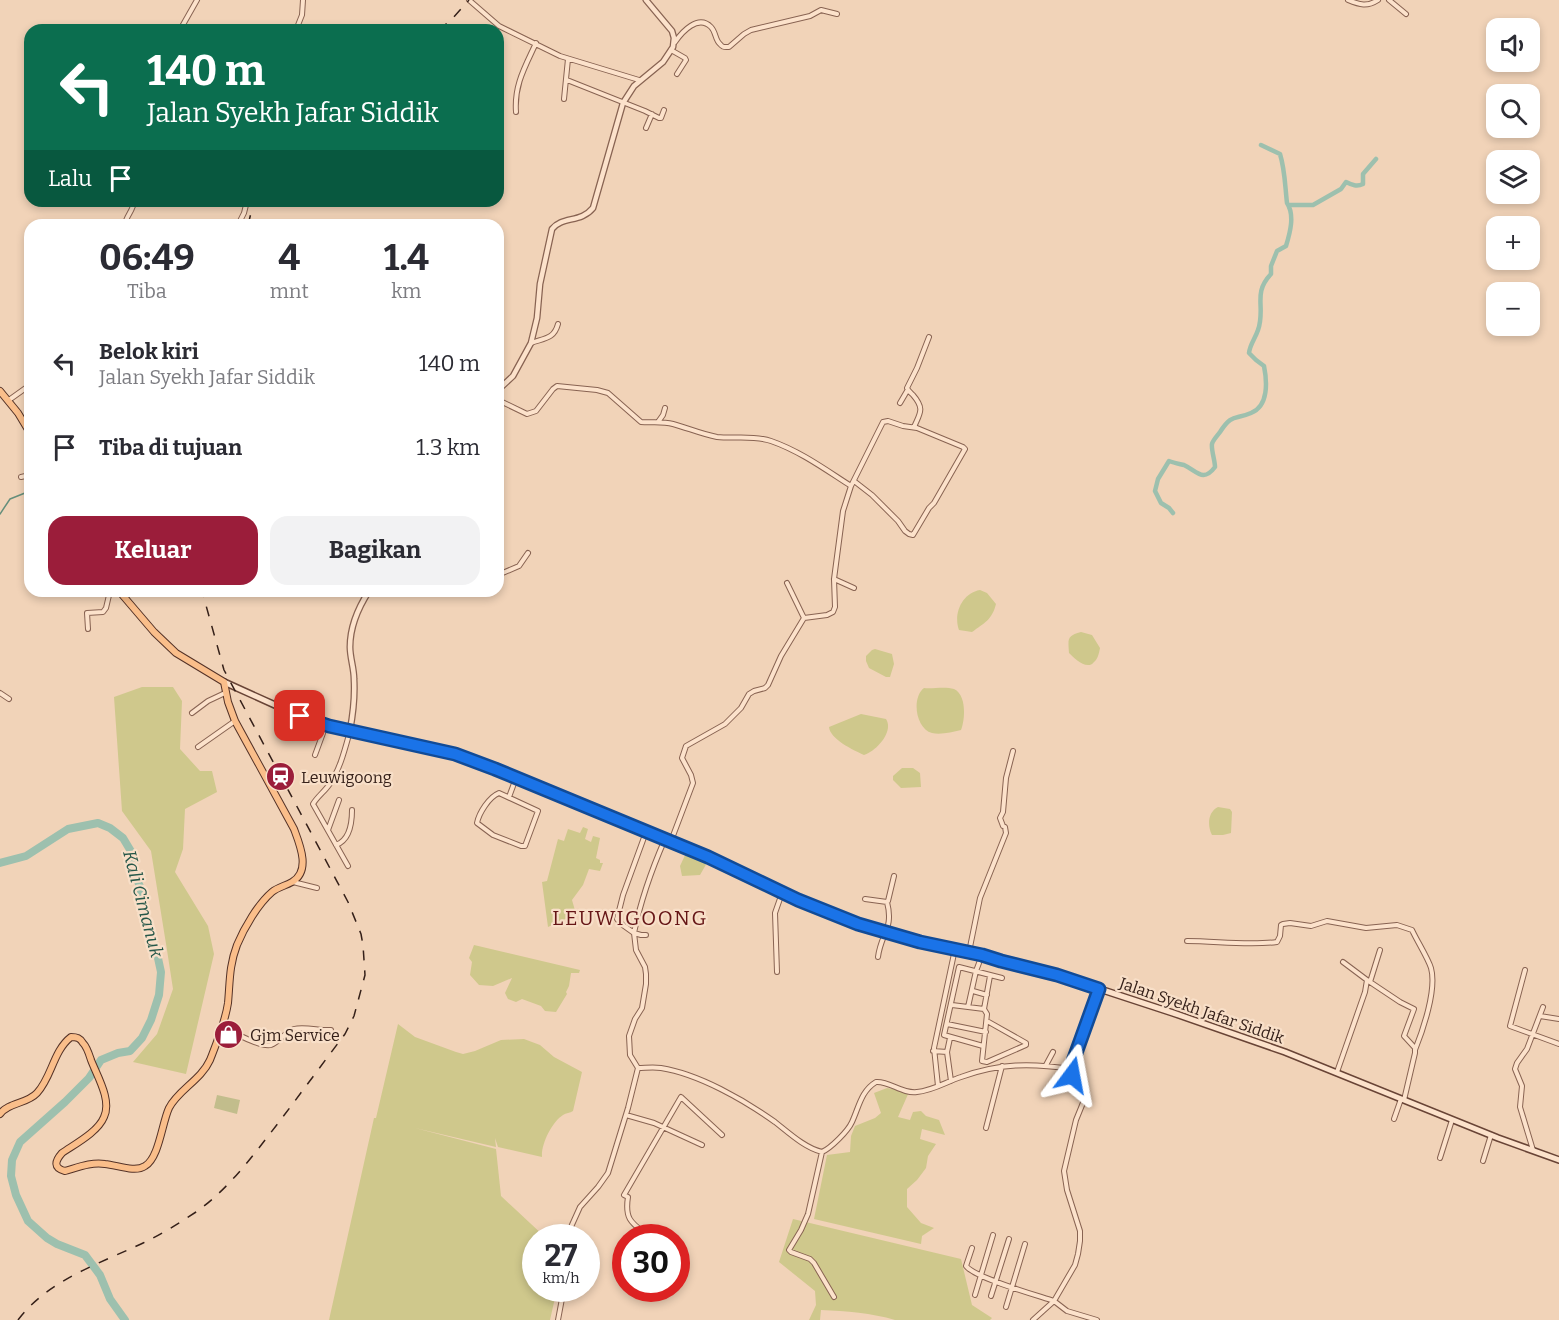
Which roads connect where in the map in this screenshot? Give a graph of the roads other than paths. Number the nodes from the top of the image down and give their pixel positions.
1 (197, 0) edge
2 (303, 0) edge
3 (469, 0) edge
4 (646, 0) edge
5 (1348, 0) edge
6 (1378, 0) edge
7 (1389, 0) edge
8 (837, 14) dead end
9 (1406, 14) dead end
10 (183, 24) edge
11 (298, 24) edge
12 (497, 24) edge
13 (504, 28) edge
14 (674, 42) junction
15 (536, 43) junction
16 (671, 50) junction
17 (568, 59) junction
18 (677, 74) dead end
19 (567, 80) junction
20 (639, 80) junction
21 (564, 99) dead end
22 (623, 103) junction
23 (664, 110) dead end
24 (516, 112) dead end
25 (652, 114) junction
26 (646, 128) dead end
27 (558, 324) dead end
28 (928, 337) dead end
29 (531, 343) junction
30 (504, 384) edge
31 (24, 390) edge
32 (0, 391) edge
33 (907, 391) junction
34 (13, 398) junction
35 (504, 403) edge
36 (900, 403) dead end
37 (665, 408) dead end
38 (24, 421) edge
39 (658, 422) junction
40 (914, 427) junction
41 (24, 476) edge
42 (21, 477) dead end
43 (853, 483) junction
44 (528, 553) dead end
45 (504, 572) edge
46 (834, 579) junction
47 (787, 583) dead end
48 (854, 588) dead end
49 (109, 597) edge
50 (124, 597) edge
51 (365, 597) edge
52 (804, 618) junction
53 (88, 628) dead end
54 (224, 682) junction
55 (226, 692) junction
56 (0, 693) edge
57 (9, 699) dead end
58 (192, 713) dead end
59 (235, 721) junction
60 (326, 725) junction
61 (350, 730) junction
62 (198, 747) dead end
63 (1013, 751) dead end
64 (315, 755) dead end
65 (516, 777) junction
66 (508, 797) junction
67 (339, 800) dead end
68 (352, 810) dead end
69 (327, 831) junction
70 (646, 831) junction
71 (668, 840) junction
72 (336, 845) junction
73 (348, 866) dead end
74 (894, 876) dead end
75 (292, 882) junction
76 (316, 888) dead end
77 (783, 892) junction
78 (865, 899) dead end
79 (887, 902) junction
80 (634, 933) junction
81 (886, 933) junction
82 (646, 935) dead end
83 (1187, 940) dead end
84 (955, 949) junction
85 (1380, 950) dead end
86 (969, 952) junction
87 (982, 955) junction
88 (878, 957) dead end
89 (1343, 962) dead end
90 (1525, 970) dead end
91 (976, 971) junction
92 (777, 972) dead end
93 (990, 976) junction
94 (1002, 978) dead end
95 (1368, 981) junction
96 (1099, 989) junction
97 (973, 991) junction
98 (987, 995) junction
99 (952, 1005) junction
100 (968, 1007) junction
101 (1543, 1007) dead end
102 (984, 1010) junction
103 (1540, 1016) junction
104 (1559, 1019) edge
105 (987, 1021) junction
106 (947, 1024) junction
107 (222, 1027) junction
108 (331, 1030) dead end
109 (986, 1032) junction
110 (1533, 1035) junction
111 (950, 1038) junction
112 (1559, 1044) edge
113 (983, 1046) junction
114 (1415, 1050) junction
115 (933, 1051) junction
116 (947, 1052) junction
117 (1053, 1052) dead end
118 (1046, 1065) junction
119 (1002, 1066) junction
120 (638, 1068) junction
121 (1071, 1069) junction
122 (1336, 1073) junction
123 (951, 1081) junction
124 (938, 1086) junction
125 (1403, 1099) junction
126 (0, 1114) edge
127 (626, 1114) junction
128 (1394, 1119) dead end
129 (1452, 1119) junction
130 (664, 1128) junction
131 (986, 1128) dead end
132 (722, 1135) dead end
133 (1491, 1135) junction
134 (702, 1145) dead end
135 (1533, 1151) junction
136 (822, 1152) junction
137 (1440, 1158) dead end
138 (1559, 1160) edge
139 (1483, 1161) dead end
140 (572, 1224) edge
141 (635, 1224) edge
142 (993, 1235) dead end
143 (1009, 1239) dead end
144 (1025, 1244) dead end
145 (972, 1248) dead end
146 (981, 1276) junction
147 (996, 1281) junction
148 (1012, 1287) junction
149 (975, 1295) dead end
150 (992, 1296) dead end
151 (834, 1297) dead end
152 (1053, 1301) junction
153 (561, 1302) edge
154 (1006, 1307) dead end
155 (558, 1320) edge
156 (1033, 1320) edge
157 (1097, 1320) edge

1 - 10 street
2 - 11 street
3 - 12 street
4 - 14 street
5 - 6 street
7 - 9 street
8 - 14 street
13 - 15 street
14 - 16 street
15 - 17 street
15 - 24 street
16 - 18 street
16 - 20 street
17 - 19 street
17 - 20 street
19 - 21 street
19 - 22 street
20 - 22 street
22 - 25 street
22 - 29 street
23 - 25 street
25 - 26 street
27 - 29 street
28 - 33 street
29 - 30 street
31 - 34 street
32 - 34 main road
33 - 36 street
33 - 40 street
34 - 38 main road
35 - 39 street
37 - 39 street
39 - 43 street
40 - 43 street
40 - 43 street
41 - 42 street
43 - 46 street
44 - 45 street
46 - 48 street
46 - 52 street
47 - 52 street
49 - 53 street
50 - 54 main road
51 - 61 street
52 - 71 street
54 - 55 main road
54 - 60 main road, Jalan Syekh Jafar Siddik
55 - 58 street
55 - 59 main road
56 - 57 street
59 - 62 street
59 - 75 main road
60 - 61 main road, Jalan Syekh Jafar Siddik
60 - 64 street
61 - 65 main road, Jalan Syekh Jafar Siddik
61 - 69 street
63 - 86 street
65 - 66 street
65 - 70 main road, Jalan Syekh Jafar Siddik
66 - 66 street
67 - 69 street
68 - 72 street
69 - 72 street
70 - 71 main road, Jalan Syekh Jafar Siddik
70 - 80 street
71 - 77 main road, Jalan Syekh Jafar Siddik
71 - 80 street
72 - 73 street
74 - 79 street
75 - 76 street
75 - 107 main road
77 - 81 main road, Jalan Syekh Jafar Siddik
77 - 92 street
78 - 79 street
79 - 81 street
80 - 82 street
80 - 120 street
81 - 84 main road, Jalan Syekh Jafar Siddik
81 - 88 street
83 - 114 street
84 - 86 main road, Jalan Syekh Jafar Siddik
84 - 115 street
85 - 95 street
86 - 87 main road, Jalan Syekh Jafar Siddik
87 - 91 street
87 - 96 main road, Jalan Syekh Jafar Siddik
89 - 95 street
90 - 110 street
91 - 93 street
91 - 97 street
91 - 99 street
93 - 94 street
93 - 98 street
95 - 114 street
95 - 122 street
96 - 121 street
96 - 122 main road, Jalan Syekh Jafar Siddik
97 - 98 street
97 - 100 street
98 - 102 street
99 - 100 street
99 - 106 street
100 - 102 street
101 - 103 street
102 - 105 street
103 - 104 street
103 - 110 street
105 - 109 street
105 - 113 street
106 - 109 street
106 - 111 street
107 - 108 street
107 - 126 main road
109 - 113 street
110 - 112 street
110 - 135 street
111 - 113 street
111 - 116 street
114 - 125 street
115 - 116 street
115 - 124 street
116 - 123 street
117 - 118 street
118 - 119 street
118 - 121 street
119 - 123 street
119 - 131 street
120 - 127 street
120 - 136 street
121 - 152 street
122 - 125 main road, Jalan Syekh Jafar Siddik
123 - 124 street
124 - 136 street
125 - 128 street
125 - 129 main road, Jalan Syekh Jafar Siddik
127 - 130 street
127 - 140 street
129 - 133 main road, Jalan Syekh Jafar Siddik
129 - 137 street
130 - 132 street
130 - 134 street
130 - 141 street
133 - 135 main road, Jalan Syekh Jafar Siddik
133 - 139 street
135 - 138 main road, Jalan Syekh Jafar Siddik
136 - 151 street
142 - 146 street
143 - 147 street
144 - 148 street
145 - 146 street
146 - 147 street
146 - 149 street
147 - 148 street
147 - 150 street
148 - 152 street
148 - 154 street
152 - 156 street
152 - 157 street
153 - 155 street

